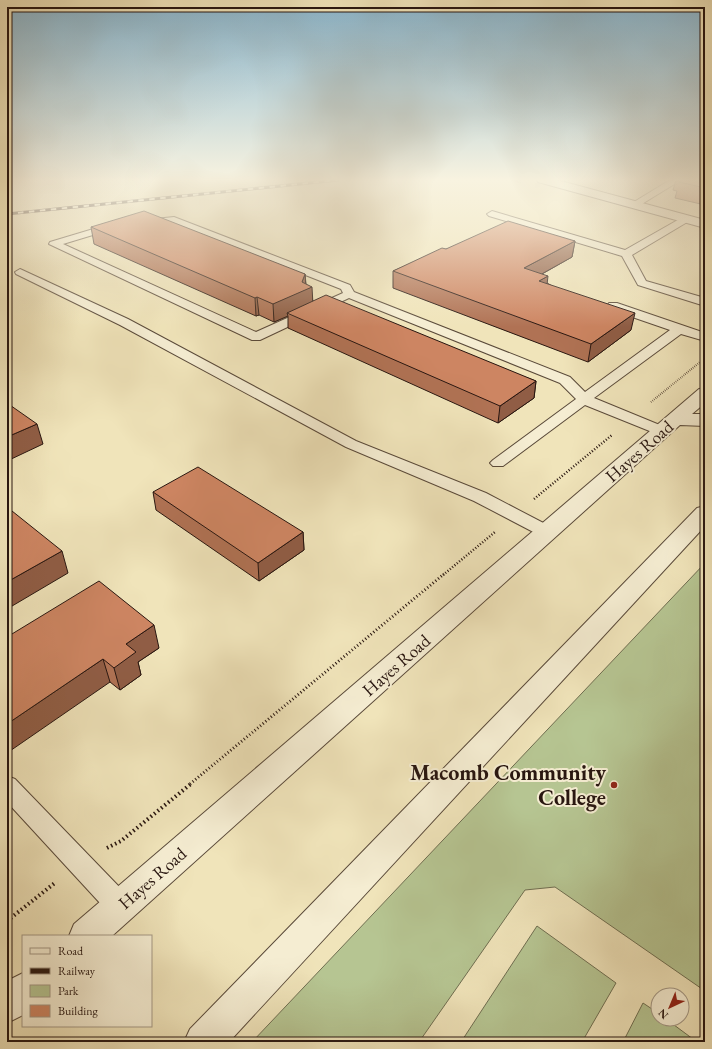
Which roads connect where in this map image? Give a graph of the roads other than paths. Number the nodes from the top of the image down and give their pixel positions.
1 (100, 229) edge
2 (197, 229) edge
3 (542, 229) edge
4 (669, 229) edge
5 (626, 254) junction
6 (20, 272) dead end
7 (349, 294) junction
8 (599, 302) edge
9 (705, 302) edge
10 (679, 329) junction
11 (705, 337) edge
12 (705, 394) edge
13 (584, 399) junction
14 (705, 420) edge
15 (670, 425) junction
16 (498, 463) dead end
17 (705, 513) edge
18 (547, 532) junction
19 (7, 786) edge
20 (120, 906) junction
21 (87, 935) edge
22 (22, 992) edge
23 (7, 1005) edge
24 (203, 1042) edge

1 - 7 lane
2 - 7 lane
3 - 5 lane
4 - 5 lane
5 - 9 lane
6 - 18 lane
7 - 13 lane
8 - 10 lane
10 - 11 lane
10 - 13 lane
12 - 15 street, Hayes Road
13 - 15 lane
13 - 16 lane
14 - 15 street
15 - 18 street, Hayes Road
17 - 24 street
18 - 20 street, Hayes Road
19 - 20 lane
20 - 21 street, Hayes Road
22 - 23 street

